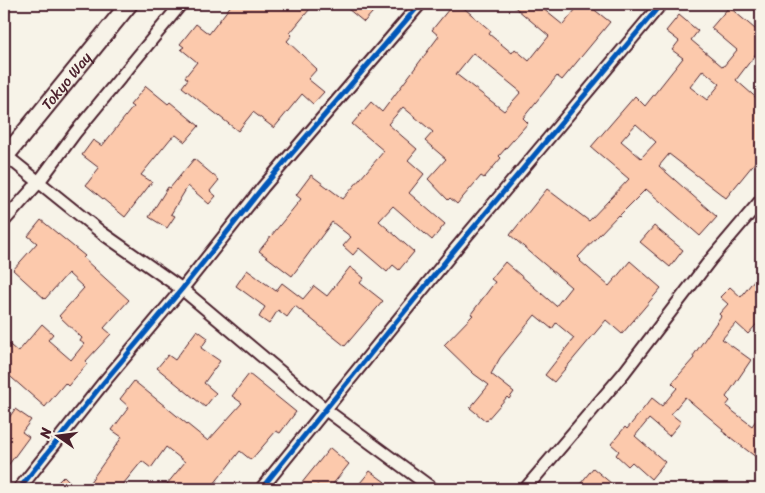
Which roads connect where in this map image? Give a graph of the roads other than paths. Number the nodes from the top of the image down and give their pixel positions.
1 (129, 4) edge
2 (181, 4) edge
3 (420, 4) edge
4 (661, 4) edge
5 (4, 156) edge
6 (38, 183) junction
7 (761, 200) edge
8 (4, 220) edge
9 (182, 289) junction
10 (326, 410) junction
11 (19, 489) edge
12 (261, 489) edge
13 (433, 489) edge
14 (525, 489) edge

1 - 5 main road, Tokyo Way
2 - 6 street
3 - 9 street
4 - 10 street
5 - 6 street
6 - 8 street
6 - 9 street
7 - 14 street
9 - 10 street
9 - 11 street
10 - 12 street
10 - 13 street

